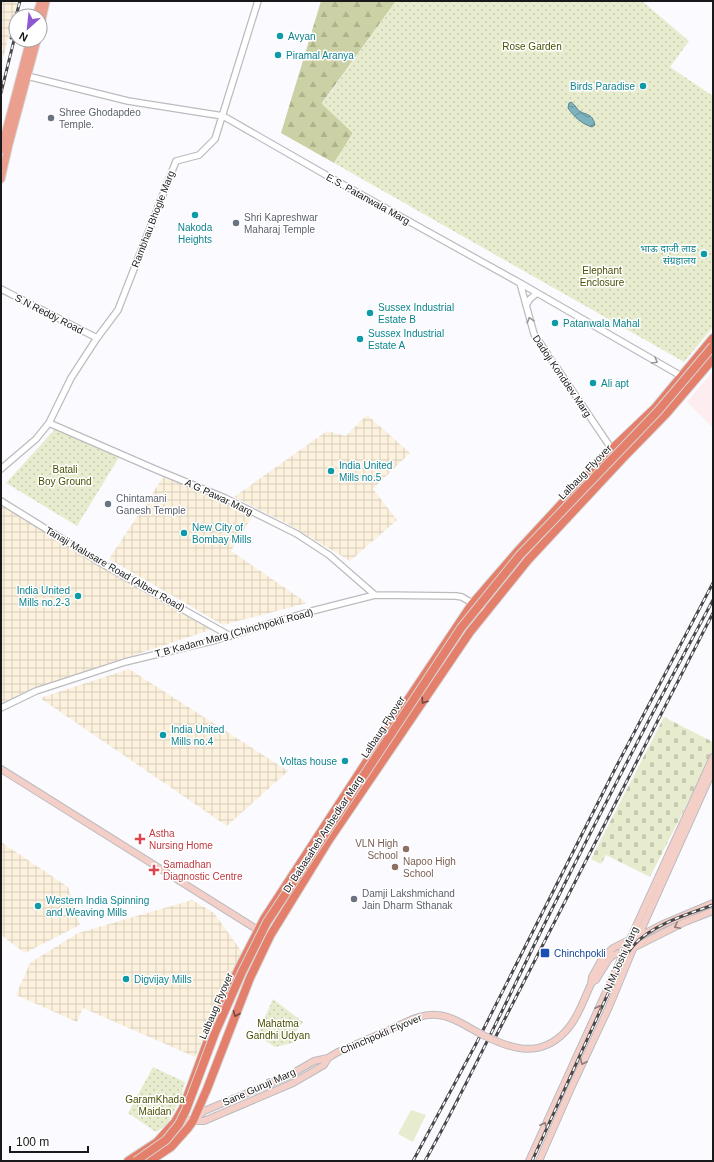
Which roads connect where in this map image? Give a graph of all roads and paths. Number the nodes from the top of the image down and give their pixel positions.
1 (258, 1) edge
2 (29, 48) edge
3 (34, 48) edge
4 (24, 75) junction
5 (223, 116) junction
6 (1, 150) edge
7 (1, 179) edge
8 (520, 283) junction
9 (1, 289) edge
10 (538, 293) junction
11 (526, 306) junction
12 (97, 338) junction
13 (713, 338) edge
14 (713, 346) edge
15 (713, 352) edge
16 (713, 359) edge
17 (682, 376) junction
18 (692, 383) junction
19 (49, 423) junction
20 (612, 449) junction
21 (623, 458) junction
22 (1, 469) edge
23 (1, 501) edge
24 (375, 595) junction
25 (472, 604) junction
26 (487, 612) junction
27 (230, 636) junction
28 (1, 708) edge
29 (713, 757) edge
30 (1, 769) edge
31 (713, 770) edge
32 (693, 806) junction
33 (713, 903) edge
34 (708, 910) edge
35 (645, 913) junction
36 (661, 925) junction
37 (258, 930) junction
38 (270, 936) junction
39 (638, 936) junction
40 (629, 940) junction
41 (633, 948) junction
42 (624, 950) junction
43 (603, 969) junction
44 (614, 974) junction
45 (592, 983) junction
46 (328, 1058) junction
47 (177, 1118) junction
48 (193, 1121) junction
49 (128, 1161) edge
50 (136, 1161) edge
51 (141, 1161) edge
52 (150, 1161) edge
53 (528, 1161) edge
54 (539, 1161) edge

1 - 5 street, Rambhau Bhogle Marg
2 - 4 main road
3 - 4 main road
4 - 5 street, E.S. Patanwala Marg
4 - 6 main road
4 - 7 main road
5 - 8 street, E.S. Patanwala Marg
5 - 12 street, Rambhau Bhogle Marg
8 - 10 street, E.S. Patanwala Marg
8 - 11 street, Dadoji Konddev Marg
9 - 12 street, S N Reddy Road
10 - 11 street
10 -> 17 street, E.S. Patanwala Marg
20 -> 11 street, Dadoji Konddev Marg
12 - 19 street, Rambhau Bhogle Marg
13 - 17 highway
14 - 50 highway, Lalbaug Flyover, bridge
15 - 51 highway, Lalbaug Flyover, bridge
16 - 18 highway, Dr Babasaheb Ambedkar Marg
17 - 18 street, E.S. Patanwala Marg
17 - 20 highway
18 - 21 highway, Dr Babasaheb Ambedkar Marg
19 - 22 street, Rambhau Bhogle Marg
19 - 24 street, A G Pawar Marg
20 - 21 street, Dadoji Konddev Marg
20 - 25 highway
21 - 26 highway, Dr Babasaheb Ambedkar Marg
23 - 27 street, Tanaji Malusare Road (Albert Road)
24 - 25 street, T B Kadam Marg (Chinchpokli Road)
24 - 27 street, T B Kadam Marg (Chinchpokli Road)
25 - 26 street, T B Kadam Marg (Chinchpokli Road)
25 - 37 highway
26 -> 38 highway, Dr Babasaheb Ambedkar Marg
27 - 28 street, T B Kadam Marg (Chinchpokli Road)
29 - 32 main road, N M Joshi Marg
30 - 37 main road
31 - 32 main road, N M Joshi Marg
32 - 35 main road, N M Joshi Marg
33 - 34 main road
34 - 36 main road
34 -> 41 main road
35 - 36 main road
35 - 39 main road, N M Joshi Marg
35 - 40 main road, N M Joshi Marg
36 - 39 main road
37 - 38 main road
37 - 47 highway
38 -> 48 highway, Dr Babasaheb Ambedkar Marg
39 - 40 main road
39 - 41 main road, N M Joshi Marg
40 - 42 main road, N M Joshi Marg
40 - 45 main road, Chinchpokli Flyover
41 - 42 main road
41 -> 54 main road, N M Joshi Marg
42 - 43 main road
42 - 44 main road, N M Joshi Marg
43 - 44 main road
43 - 45 main road
53 -> 44 main road, N M Joshi Marg
45 - 46 main road, Chinchpokli Flyover, bridge
46 - 48 main road, Sane Guruji Marg
46 - 48 main road
47 - 48 main road
47 - 49 highway
48 - 52 highway, Dr Babasaheb Ambedkar Marg

